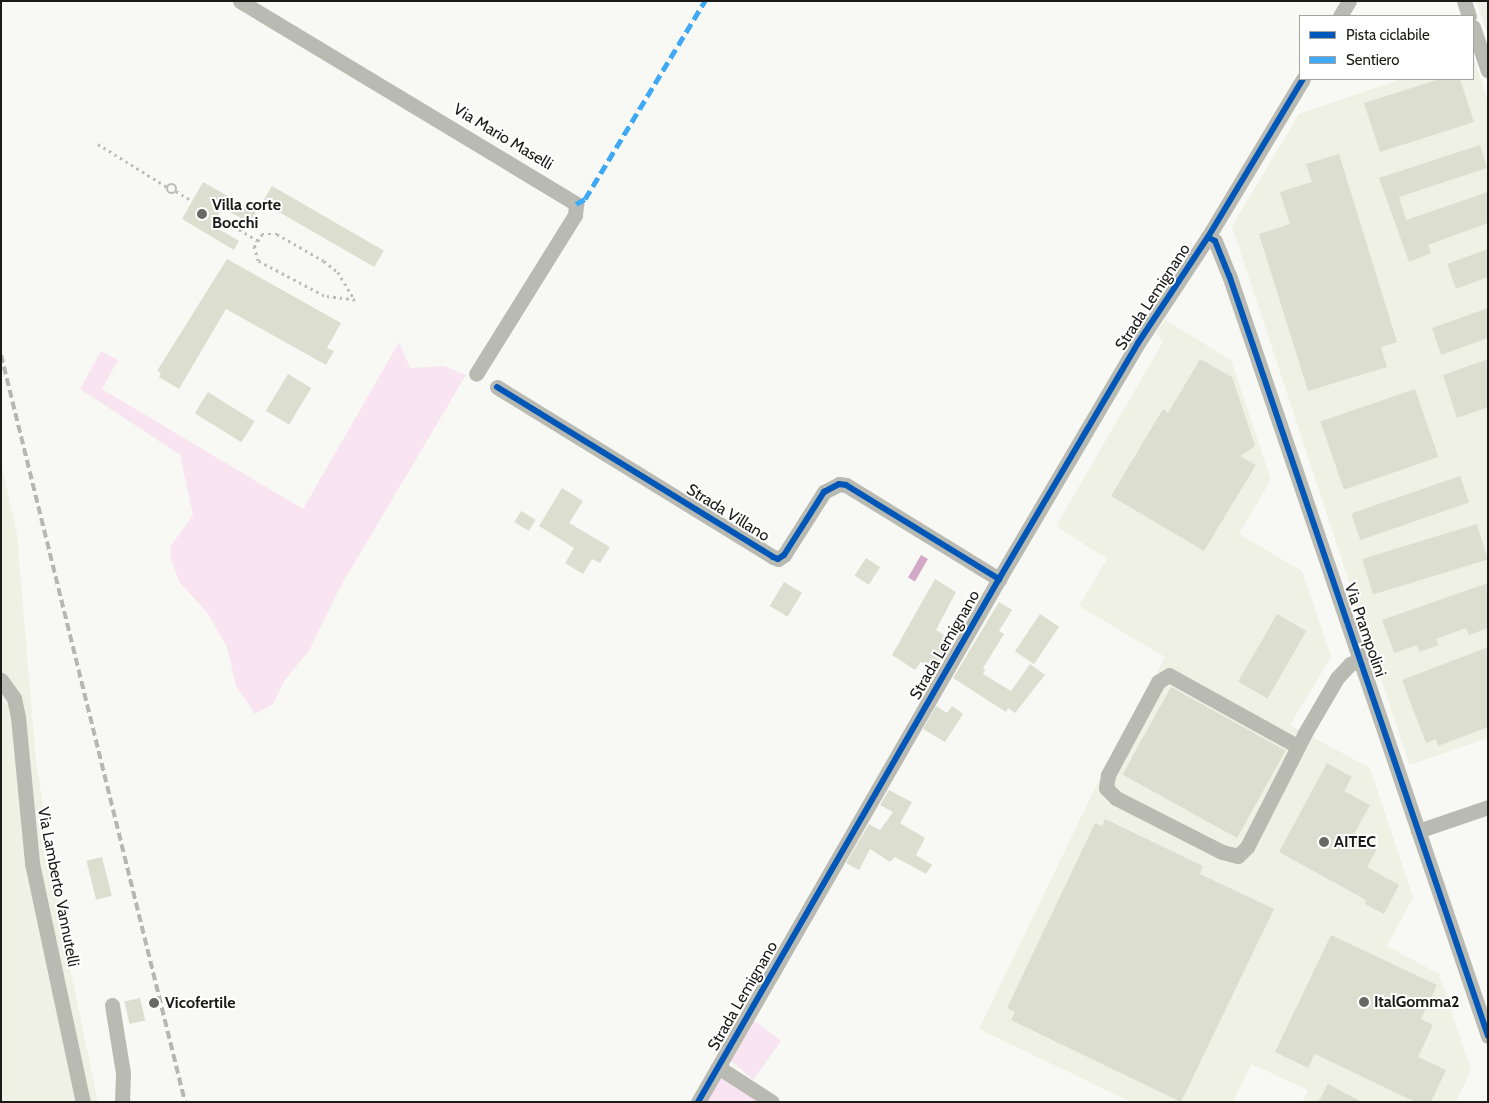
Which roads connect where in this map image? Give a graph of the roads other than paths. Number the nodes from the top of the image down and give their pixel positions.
1 (240, 1) edge
2 (1349, 1) edge
3 (1464, 1) edge
4 (1341, 15) edge
5 (1469, 15) edge
6 (1474, 30) edge
7 (1488, 71) edge
8 (1302, 80) edge
9 (1208, 237) junction
10 (476, 374) dead end
11 (497, 386) dead end
12 (999, 579) junction
13 (1360, 660) junction
14 (1, 680) edge
15 (1297, 746) junction
16 (1488, 807) edge
17 (1418, 831) junction
18 (112, 1005) dead end
19 (1488, 1036) edge
20 (718, 1067) junction
21 (84, 1102) edge
22 (122, 1102) edge
23 (698, 1102) edge
24 (772, 1102) edge

1 - 10 street, Via Mario Maselli
2 - 4 street
3 - 5 street
6 - 7 street
8 - 9 street, Strada Lemignano
9 - 12 street, Strada Lemignano
9 - 13 street, Via Prampolini
11 - 12 street, Strada Villano
12 - 20 street, Strada Lemignano
13 - 15 street
13 - 17 street, Via Prampolini
14 - 21 street, Via Lamberto Vannutelli
15 - 15 street
16 - 17 street
17 - 19 street, Via Prampolini
18 - 22 street
20 - 23 street, Strada Lemignano
20 - 24 street, Strada Lemignano

